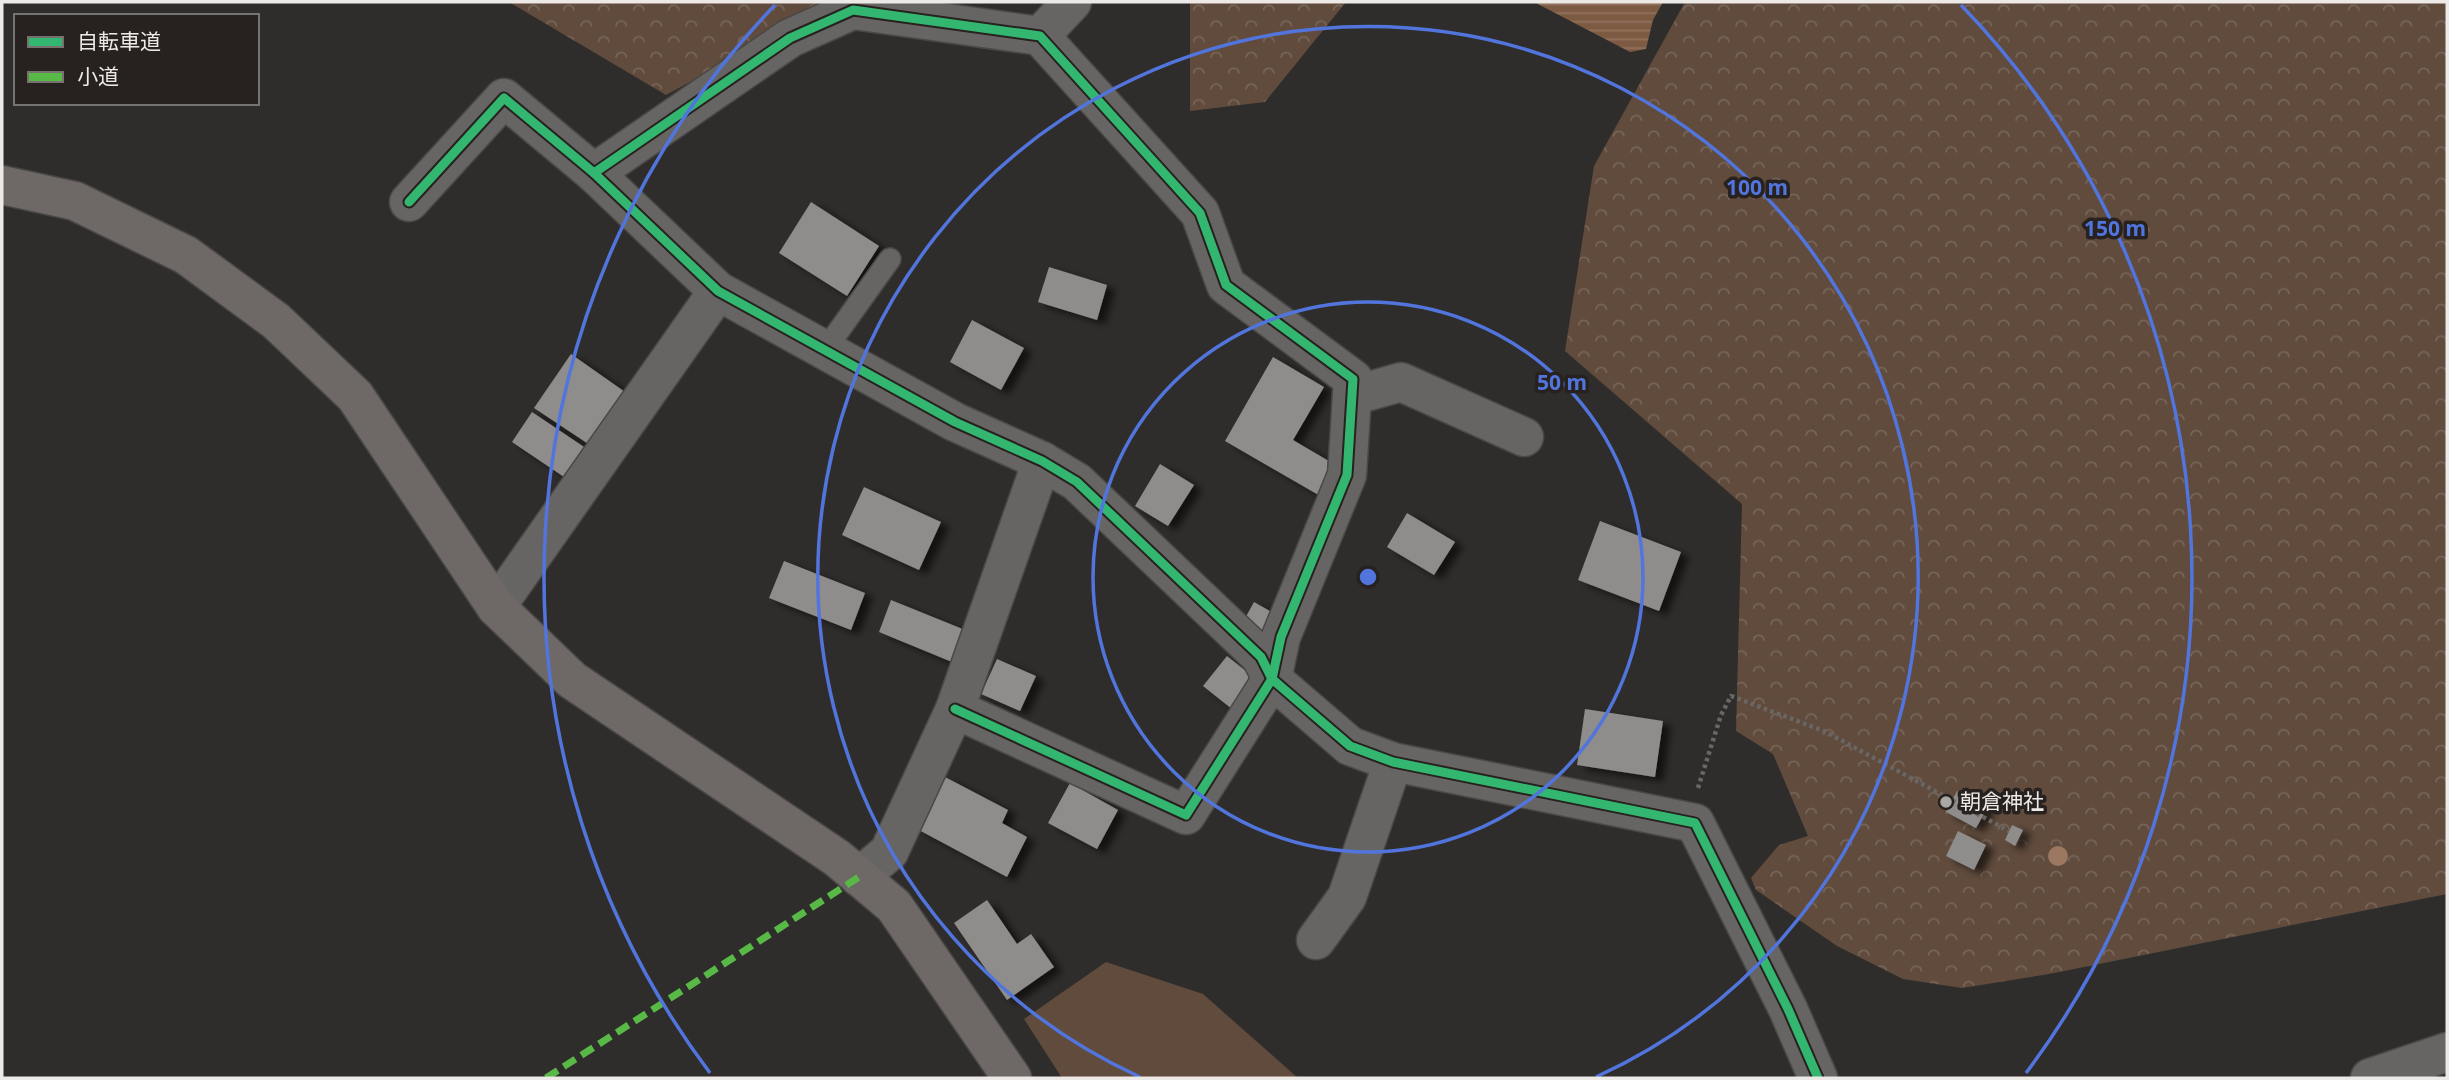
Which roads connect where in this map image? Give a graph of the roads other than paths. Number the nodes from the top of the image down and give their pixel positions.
1 (1072, 2) edge
2 (1040, 36) junction
3 (594, 173) junction
4 (2, 185) edge
5 (409, 202) dead end
6 (890, 259) dead end
7 (718, 291) junction
8 (825, 350) junction
9 (1352, 396) junction
10 (1524, 437) dead end
11 (1042, 461) junction
12 (496, 607) junction
13 (1272, 679) junction
14 (955, 709) junction
15 (1393, 762) junction
16 (859, 877) junction
17 (1316, 940) dead end
18 (2447, 1052) edge
19 (1012, 1078) edge
20 (1818, 1078) edge
21 (2370, 1078) edge

1 - 2 street
2 - 3 street
2 - 9 street
3 - 5 street
3 - 7 street
4 - 12 street
6 - 8 lane
7 - 8 street
7 - 12 street
8 - 11 street
9 - 10 street
9 - 13 street
11 - 13 street
11 - 14 street
12 - 16 street
13 - 14 street
13 - 15 street
14 - 16 street
15 - 17 street
15 - 20 street
16 - 19 street
18 - 21 street

